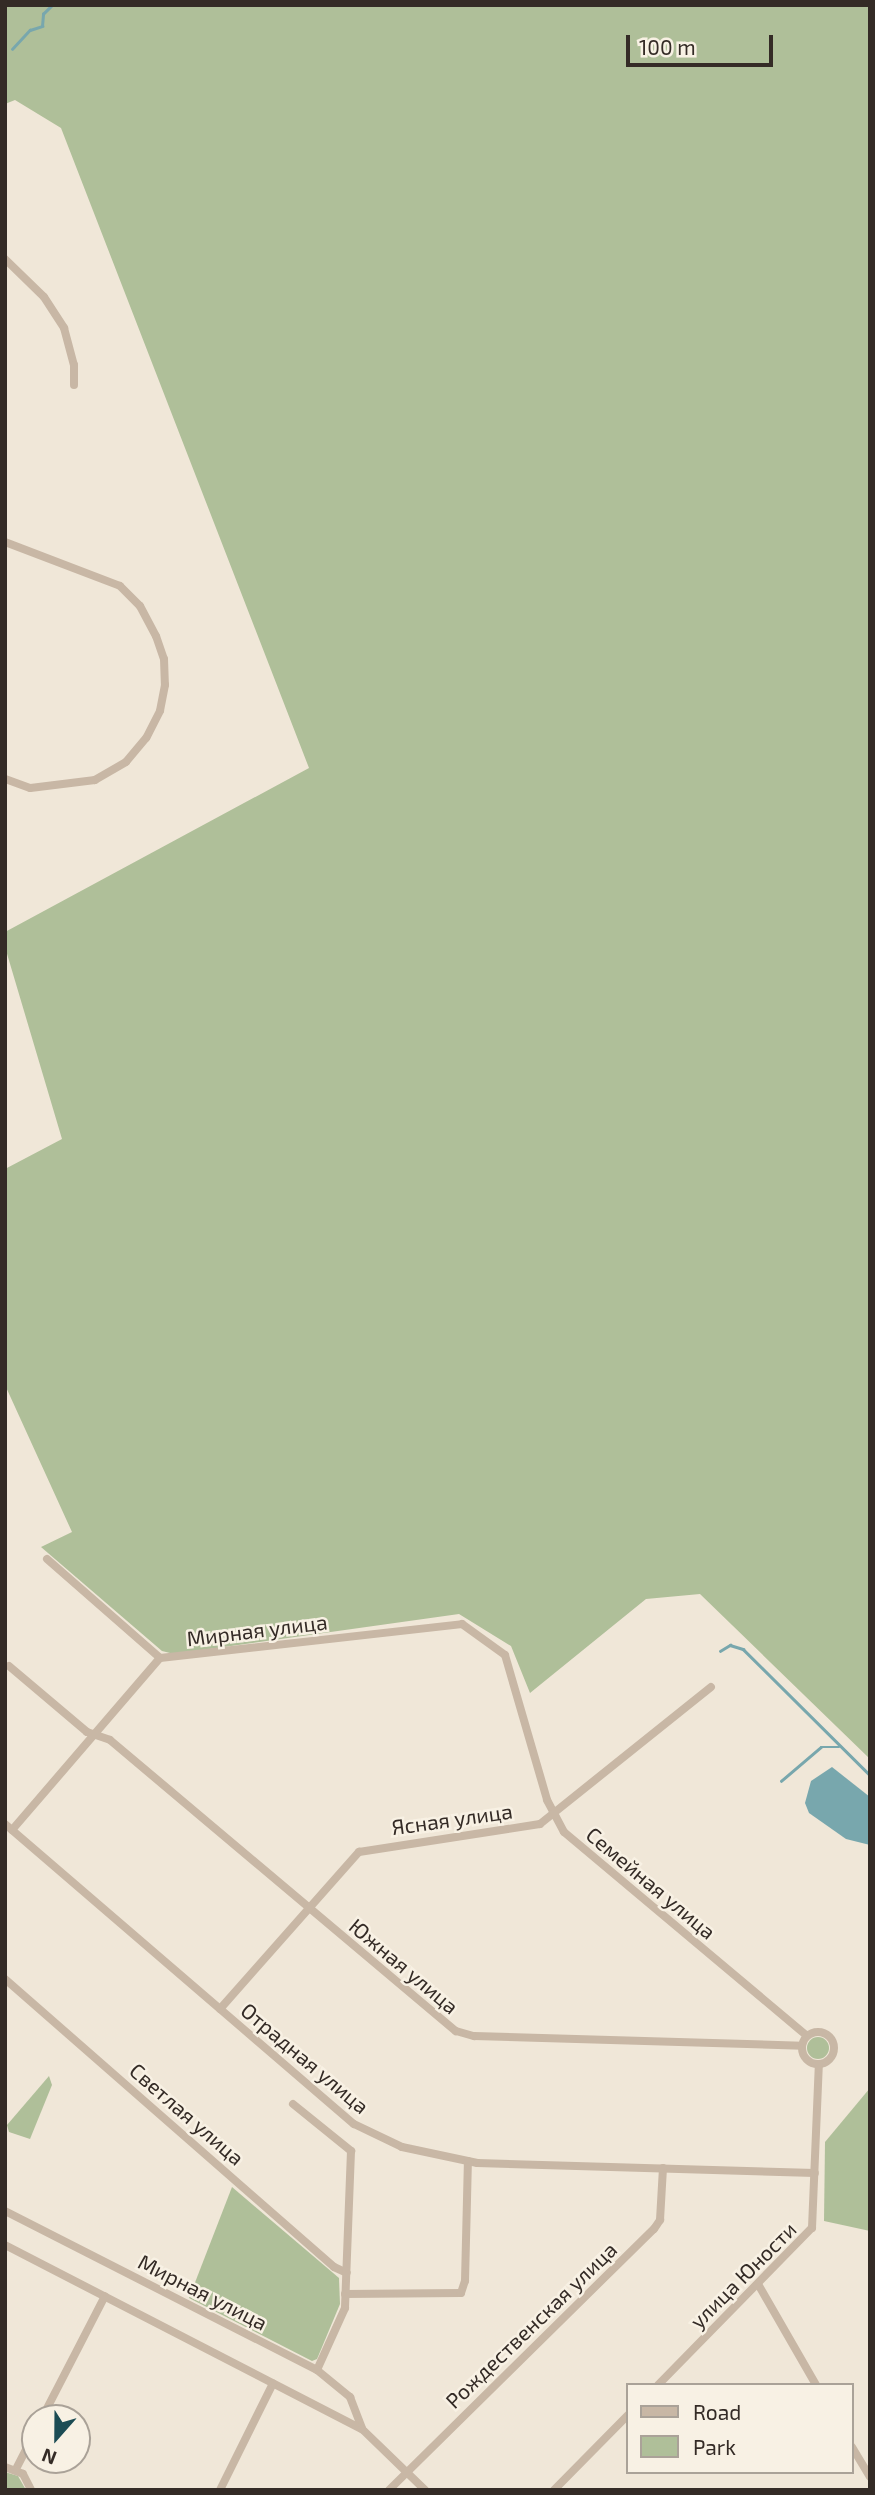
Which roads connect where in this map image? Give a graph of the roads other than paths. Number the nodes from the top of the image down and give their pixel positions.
1 (5, 259) edge
2 (74, 384) dead end
3 (5, 542) edge
4 (5, 779) edge
5 (47, 1559) dead end
6 (160, 1658) junction
7 (9, 1666) dead end
8 (711, 1687) dead end
9 (525, 1720) joint
10 (96, 1733) junction
11 (553, 1816) junction
12 (9, 1827) edge
13 (309, 1909) junction
14 (5, 1979) edge
15 (220, 2009) junction
16 (807, 2036) junction
17 (802, 2046) junction
18 (819, 2064) junction
19 (293, 2104) dead end
20 (468, 2161) junction
21 (663, 2168) junction
22 (815, 2173) junction
23 (5, 2211) edge
24 (5, 2245) edge
25 (347, 2273) junction
26 (758, 2284) junction
27 (345, 2294) junction
28 (106, 2296) junction
29 (317, 2370) junction
30 (273, 2383) junction
31 (661, 2383) edge
32 (816, 2383) edge
33 (49, 2404) edge
34 (626, 2417) edge
35 (362, 2429) junction
36 (854, 2450) edge
37 (21, 2459) edge
38 (5, 2467) edge
39 (16, 2469) junction
40 (407, 2472) junction
41 (870, 2477) edge
42 (32, 2490) edge
43 (220, 2490) edge
44 (389, 2490) edge
45 (425, 2490) edge
46 (554, 2490) edge

1 - 2 street
3 - 4 street
5 - 6 street
6 - 9 street, Мирная улица
6 - 10 street, Мирная улица
7 - 10 street, Южная улица
8 - 11 street, Ясная улица
9 - 11 street, Семейная улица
10 - 12 street, Мирная улица
10 - 13 street, Южная улица
11 - 13 street, Ясная улица
11 - 16 street, Семейная улица
12 - 15 street, Отрадная улица
13 - 15 street, Ясная улица
13 - 17 street, Южная улица
14 - 25 street, Светлая улица
15 - 20 street, Отрадная улица
16 - 17 street
16 - 18 street
17 - 18 street
18 - 22 street, улица Юности
19 - 25 street
20 - 21 street, Отрадная улица
20 - 27 street
21 - 22 street, Отрадная улица
21 - 40 street, Рождественская улица
22 - 26 street, улица Юности
23 - 29 street, Мирная улица
24 - 28 street, Мирная улица
25 - 27 street
26 - 31 street, улица Юности
26 - 32 street
27 - 29 street
28 - 30 street, Мирная улица
28 - 33 street
29 - 35 street, Мирная улица
30 - 35 street, Мирная улица
30 - 43 street
34 - 46 street
35 - 40 street, Мирная улица
36 - 41 street
37 - 39 street
38 - 39 street
39 - 42 street
40 - 44 street, Рождественская улица
40 - 45 street, Мирная улица

